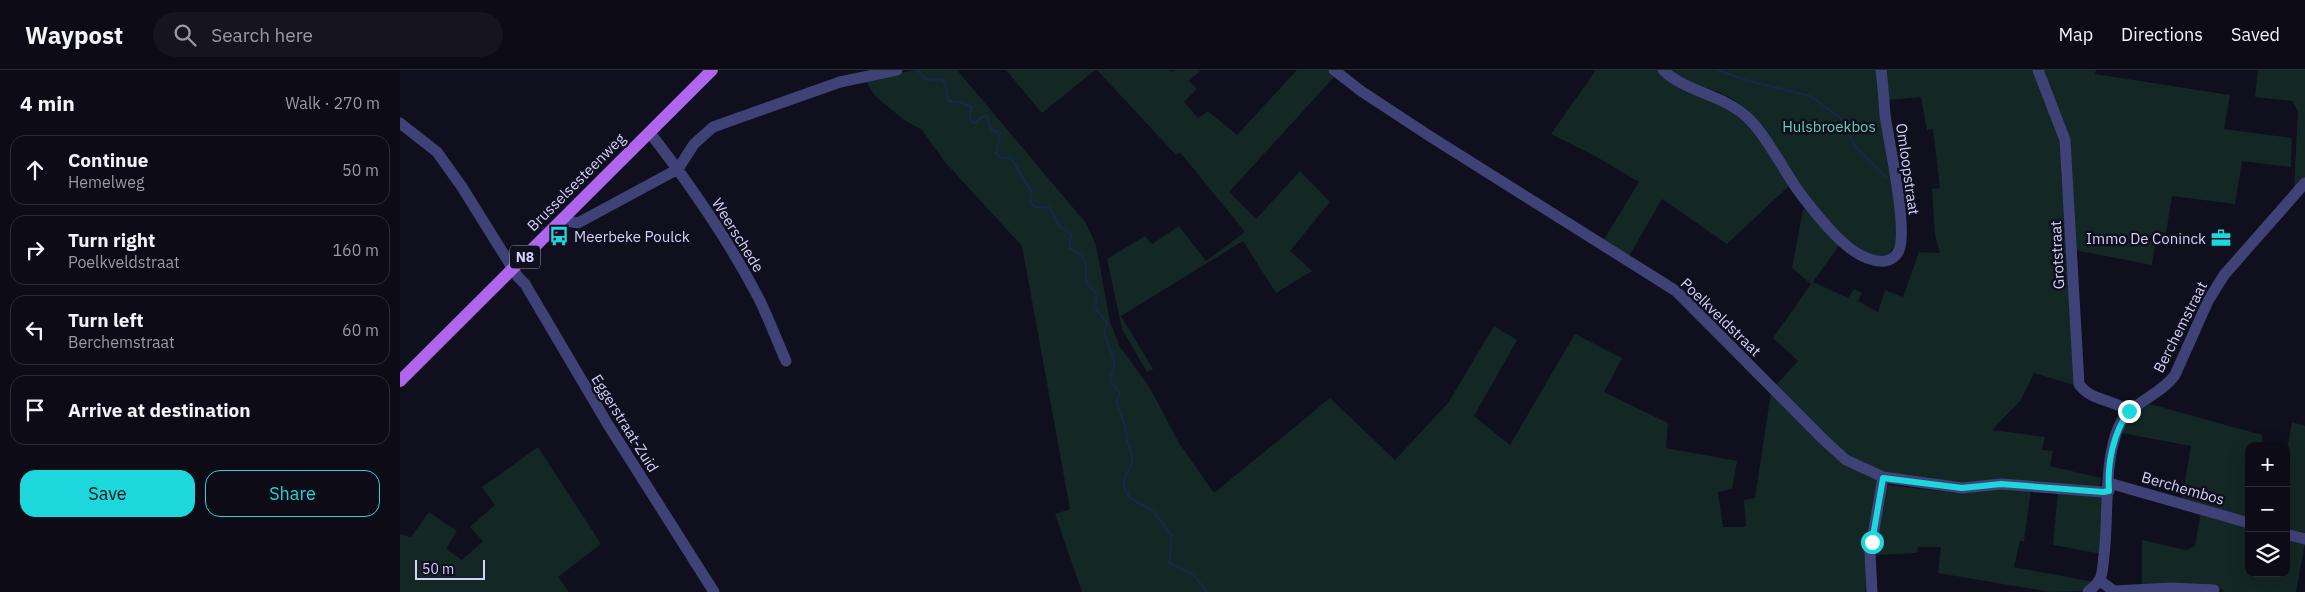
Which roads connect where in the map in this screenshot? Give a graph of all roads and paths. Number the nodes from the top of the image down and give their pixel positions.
1 (712, 70) edge
2 (896, 70) edge
3 (1334, 70) edge
4 (1663, 70) edge
5 (1881, 70) edge
6 (2038, 70) edge
7 (400, 123) edge
8 (650, 133) junction
9 (678, 169) junction
10 (2305, 183) edge
11 (562, 220) junction
12 (513, 268) junction
13 (786, 361) dead end
14 (400, 381) edge
15 (2129, 411) junction
16 (1883, 478) junction
17 (2109, 487) junction
18 (2245, 522) edge
19 (2290, 535) edge
20 (2305, 539) edge
21 (2100, 580) junction
22 (2214, 590) dead end
23 (714, 592) edge
24 (1872, 592) edge
25 (2088, 592) edge

1 - 8 main road, Brusselsesteenweg / N8
2 - 9 street
3 - 16 street, Poelkveldstraat
4 - 5 street, Omloopstraat
6 - 15 street, Grotstraat
7 - 12 street, Eggerstraat-Zuid
8 - 9 street, Weerschede
8 - 11 main road, Brusselsesteenweg / N8
9 - 11 street
9 - 13 street, Weerschede
10 - 15 street, Berchemstraat
11 - 12 main road, Brusselsesteenweg / N8
12 - 14 main road, Brusselsesteenweg / N8
12 - 23 street, Eggerstraat-Zuid
15 - 17 street, Berchemstraat
16 - 17 street, Poelkveldstraat
16 - 24 street
17 - 18 street, Berchembos
17 - 21 street, Berchemstraat
19 - 20 street
21 - 22 street
21 - 25 street

